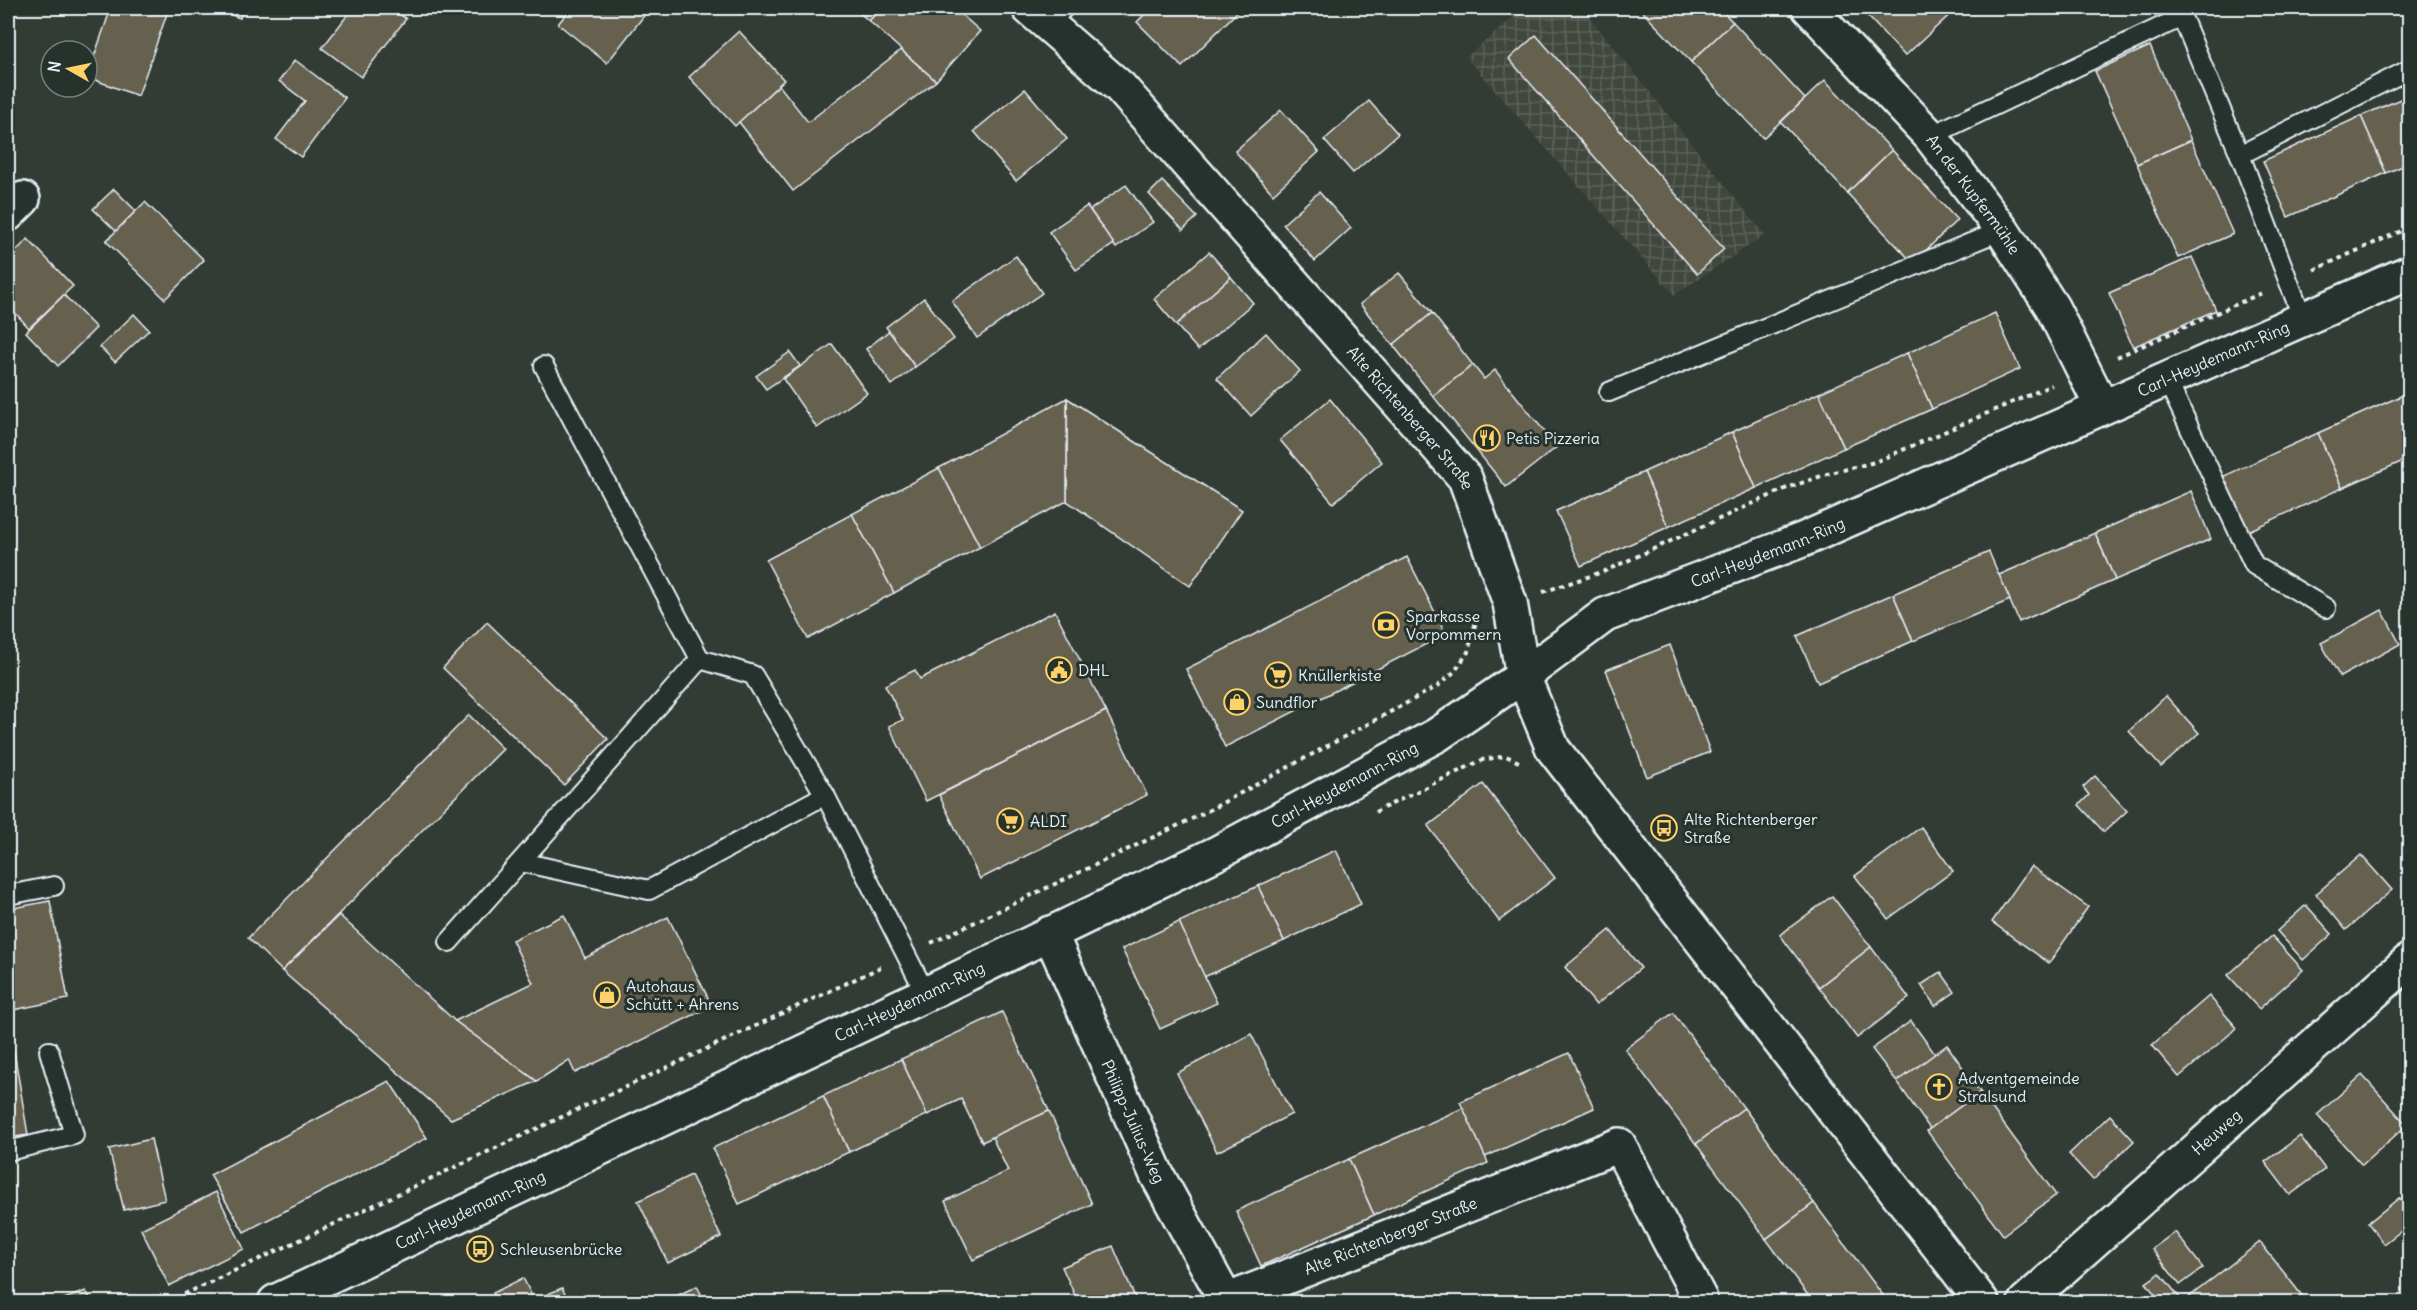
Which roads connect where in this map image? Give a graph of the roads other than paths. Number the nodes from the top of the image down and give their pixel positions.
1 (1809, 8) edge
2 (1047, 13) edge
3 (2409, 69) edge
4 (1930, 136) junction
5 (2240, 155) junction
6 (2002, 230) junction
7 (2409, 272) edge
8 (2303, 319) junction
9 (544, 366) dead end
10 (2166, 378) junction
11 (1610, 392) dead end
12 (2102, 407) junction
13 (2326, 608) dead end
14 (700, 659) junction
15 (1523, 676) junction
16 (825, 795) junction
17 (521, 862) junction
18 (54, 886) dead end
19 (8, 895) edge
20 (1050, 933) junction
21 (449, 942) dead end
22 (2409, 960) edge
23 (926, 994) junction
24 (49, 1051) dead end
25 (8, 1151) edge
26 (276, 1302) edge
27 (1226, 1302) edge
28 (1691, 1302) edge
29 (1982, 1302) edge
30 (2025, 1302) edge

1 - 4 street, An der Kupfermühle
2 - 15 street, Alte Richtenberger Straße
3 - 5 lane
4 - 5 lane
4 - 6 street, An der Kupfermühle
5 - 8 lane
6 - 11 lane
6 - 12 street, An der Kupfermühle
7 - 8 street, Carl-Heydemann-Ring
8 - 10 street, Carl-Heydemann-Ring
9 - 14 lane
10 - 12 street, Carl-Heydemann-Ring
10 - 13 lane
12 - 15 street, Carl-Heydemann-Ring
14 - 16 lane
14 - 17 lane
15 - 20 street, Carl-Heydemann-Ring
15 - 29 street, Alte Richtenberger Straße
16 - 17 lane
16 - 23 lane
17 - 21 lane
18 - 19 lane
20 - 23 street, Carl-Heydemann-Ring
20 - 27 street, Philipp-Julius-Weg
22 - 30 street, Heuweg
23 - 26 street, Carl-Heydemann-Ring
24 - 25 lane
27 - 28 street, Alte Richtenberger Straße

